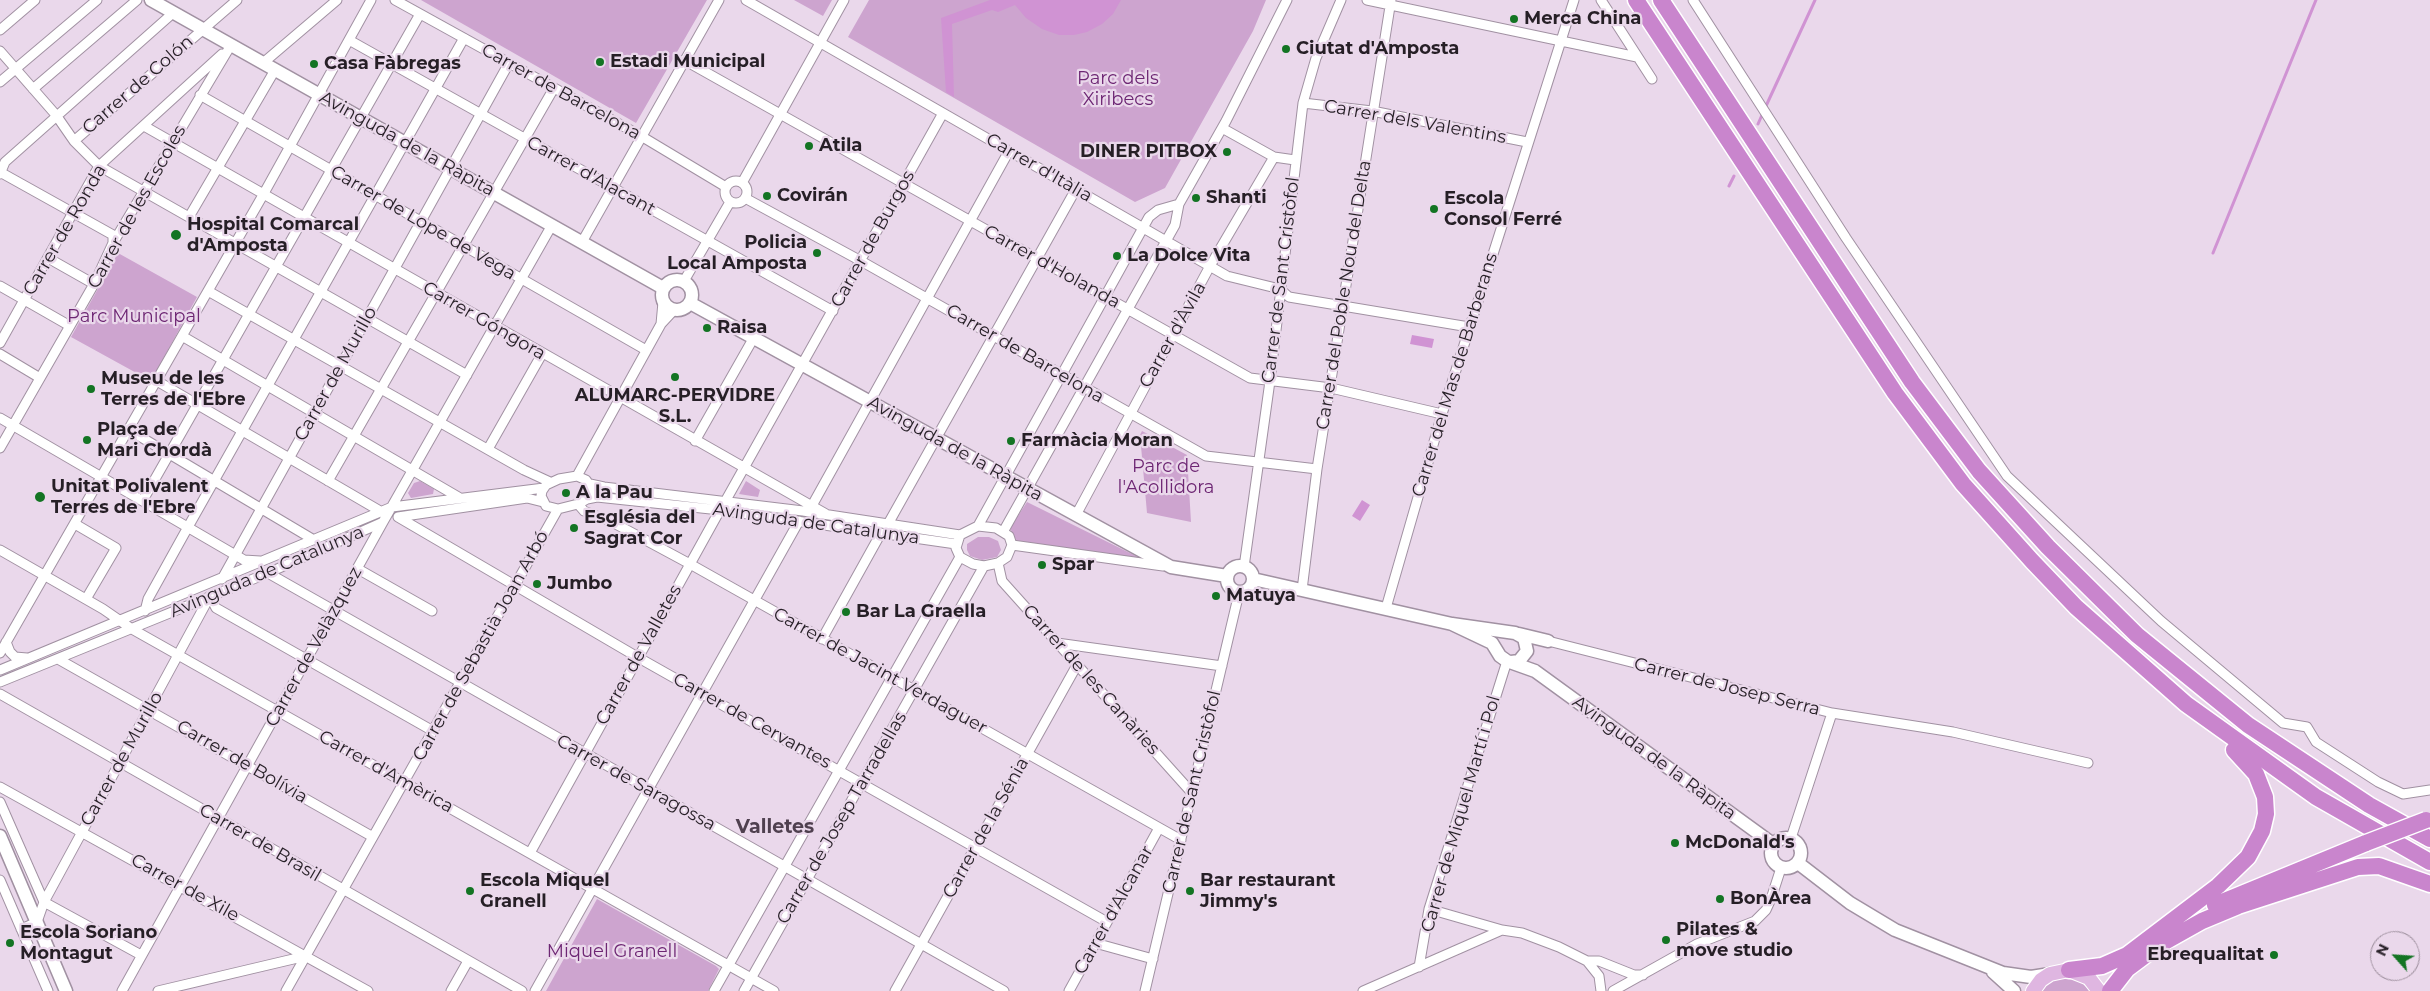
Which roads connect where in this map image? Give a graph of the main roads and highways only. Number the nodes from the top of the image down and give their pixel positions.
1 (1636, 0) edge
2 (1662, 0) edge
3 (2123, 649) junction
4 (2281, 748) junction
5 (2429, 823) edge
6 (2430, 840) edge
7 (2430, 862) edge
8 (2430, 884) edge
9 (2159, 939) junction
10 (2069, 970) junction
11 (2033, 991) edge
12 (2098, 991) edge
13 (2110, 991) edge

1 - 3 highway
2 - 4 highway
3 - 7 highway
3 - 9 highway
4 - 5 highway
4 - 6 highway
5 - 9 highway, bridge
8 - 9 highway
9 - 10 highway
9 - 13 highway
10 - 11 main road
10 - 12 main road

